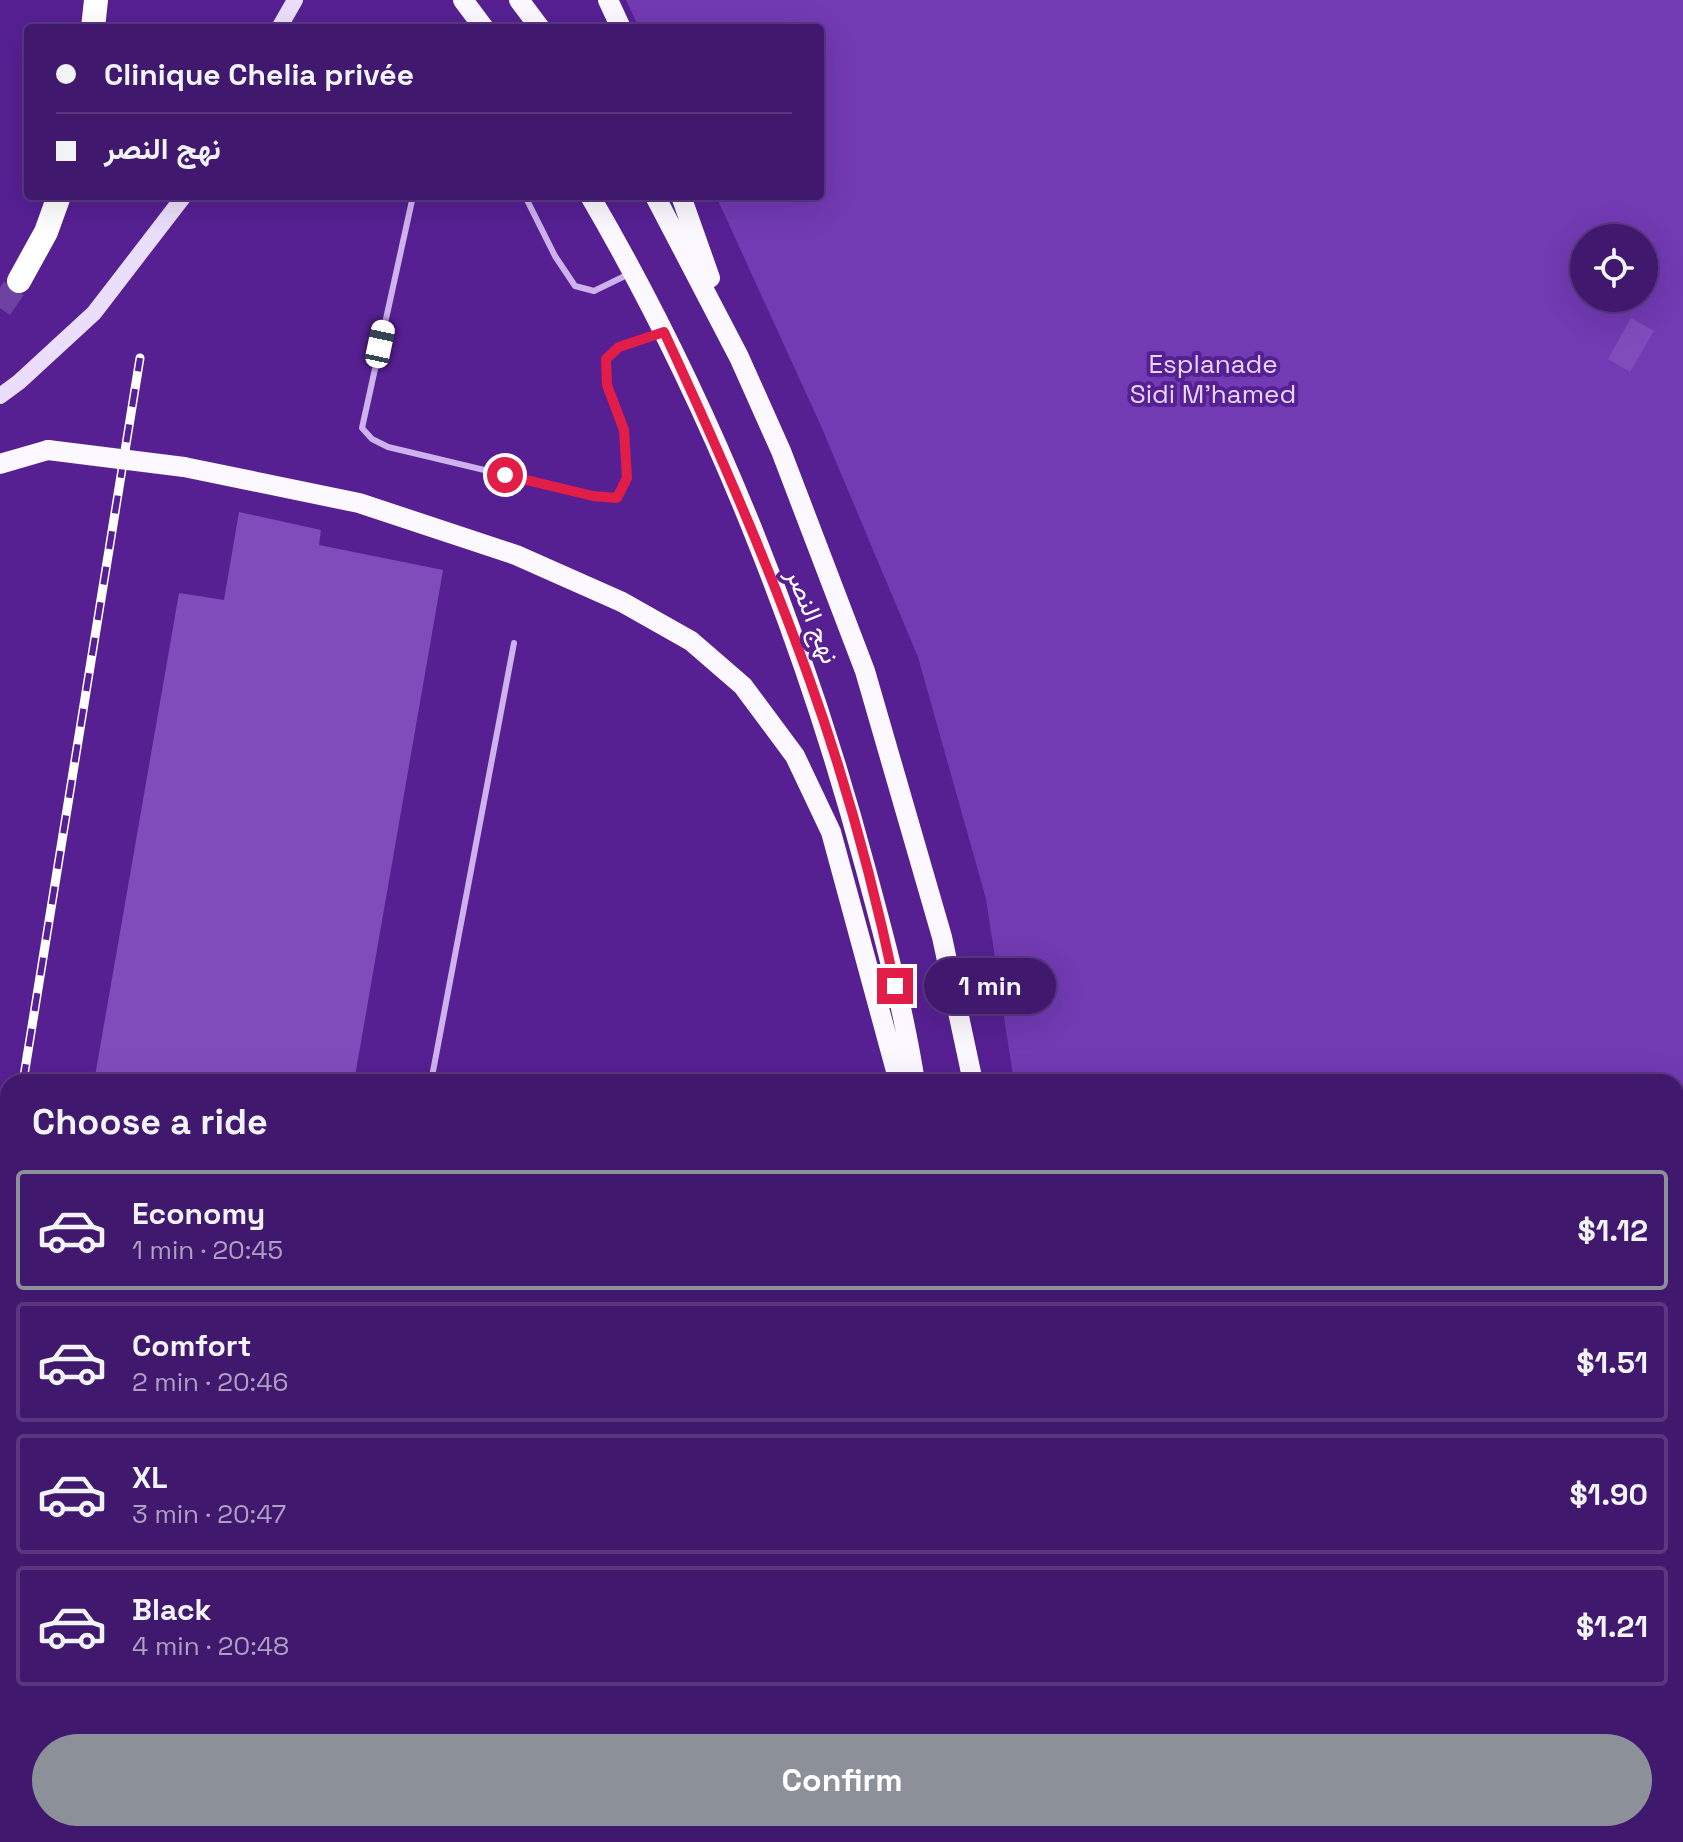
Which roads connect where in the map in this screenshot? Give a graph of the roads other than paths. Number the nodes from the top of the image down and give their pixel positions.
1 (96, 0) edge
2 (295, 0) edge
3 (519, 0) edge
4 (608, 0) edge
5 (93, 24) edge
6 (281, 24) edge
7 (537, 24) edge
8 (619, 24) edge
9 (58, 200) edge
10 (181, 200) edge
11 (412, 200) edge
12 (527, 200) edge
13 (592, 200) edge
14 (657, 200) edge
15 (682, 200) edge
16 (634, 271) junction
17 (19, 281) tunnel mouth
18 (664, 332) junction
19 (739, 357) junction
20 (0, 396) edge
21 (0, 464) edge
22 (514, 643) dead end
23 (433, 1074) edge
24 (897, 1074) edge
25 (913, 1074) edge
26 (971, 1074) edge

1 - 5 highway
2 - 6 main road
3 - 7 main road
4 - 8 main road
9 - 17 highway
10 - 20 main road
11 - 18 lane
12 - 16 lane
13 - 16 main road, نهج النصر
14 - 19 main road, نهج النصر
15 - 19 main road
16 - 18 main road, نهج النصر
18 - 25 main road, نهج النصر
19 - 26 main road, نهج النصر
21 - 24 main road, bridge
22 - 23 lane

